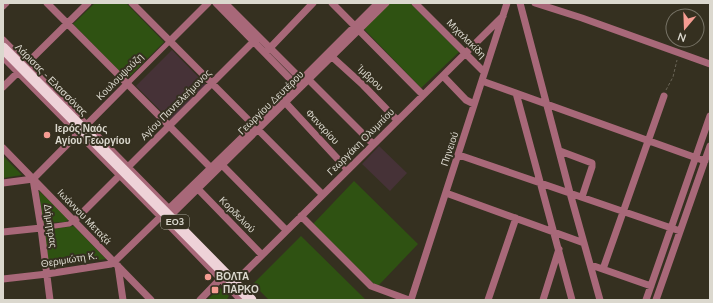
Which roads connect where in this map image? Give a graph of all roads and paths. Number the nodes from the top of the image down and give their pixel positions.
1 (6, 3) edge
2 (47, 3) edge
3 (88, 3) edge
4 (132, 3) edge
5 (208, 3) edge
6 (216, 3) edge
7 (225, 3) edge
8 (313, 3) edge
9 (332, 3) edge
10 (378, 3) edge
11 (386, 3) edge
12 (415, 3) edge
13 (507, 3) edge
14 (520, 3) edge
15 (535, 3) edge
16 (3, 6) edge
17 (502, 16) junction
18 (68, 24) junction
19 (357, 28) junction
20 (256, 39) junction
21 (3, 40) edge
22 (170, 41) junction
23 (3, 48) edge
24 (267, 51) junction
25 (466, 53) junction
26 (679, 53) junction
27 (330, 55) junction
28 (3, 57) edge
29 (710, 64) edge
30 (22, 68) junction
31 (484, 72) junction
32 (443, 76) junction
33 (482, 81) junction
34 (303, 82) junction
35 (127, 84) junction
36 (212, 84) junction
37 (3, 87) edge
38 (516, 93) junction
39 (423, 95) junction
40 (664, 96) joint
41 (284, 101) junction
42 (474, 104) junction
43 (546, 104) junction
44 (710, 116) edge
45 (398, 120) junction
46 (169, 126) junction
47 (256, 128) junction
48 (82, 129) junction
49 (648, 140) junction
50 (373, 144) junction
51 (710, 146) edge
52 (3, 148) edge
53 (560, 151) junction
54 (459, 155) junction
55 (695, 157) junction
56 (705, 161) junction
57 (222, 165) junction
58 (347, 169) junction
59 (213, 170) junction
60 (124, 171) junction
61 (33, 179) junction
62 (3, 183) edge
63 (541, 183) junction
64 (198, 189) junction
65 (446, 193) junction
66 (570, 193) junction
67 (322, 194) junction
68 (582, 197) junction
69 (624, 212) junction
70 (167, 215) junction
71 (300, 216) junction
72 (516, 218) junction
73 (74, 221) junction
74 (42, 228) junction
75 (671, 228) junction
76 (286, 230) junction
77 (680, 231) junction
78 (3, 232) edge
79 (555, 232) junction
80 (584, 243) junction
81 (559, 248) junction
82 (262, 255) junction
83 (116, 264) junction
84 (591, 265) junction
85 (604, 269) junction
86 (47, 274) junction
87 (223, 276) junction
88 (3, 279) edge
89 (234, 283) junction
90 (652, 286) junction
91 (50, 300) edge
92 (123, 300) edge
93 (151, 300) edge
94 (200, 300) edge
95 (241, 300) edge
96 (251, 300) edge
97 (410, 300) edge
98 (488, 300) edge
99 (543, 300) edge
100 (572, 300) edge
101 (600, 300) edge
102 (646, 300) edge
103 (656, 300) edge

1 - 16 street
2 - 18 street
3 - 18 street
4 - 22 street
5 - 22 street, Κουλουψούζη
6 - 20 street
7 - 20 street
8 - 24 street
9 - 19 street
10 - 19 street, Γεωργίου Δευτέρου
11 - 19 street, Γεωργίου Δευτέρου
12 - 25 street, Μιχαλακίδη
13 - 17 street, Πηνειού
14 - 43 street
15 - 26 street
17 - 25 street, Γεωργάκη Ολυμπίου
17 - 31 street, Πηνειού
18 - 30 street
18 - 35 street
19 - 27 street, Γεωργίου Δευτέρου
19 - 39 street
20 - 24 street
20 - 36 street, Αγίου Παντελεήμονος
21 - 30 street
22 - 35 street, Κουλουψούζη
22 - 36 street
23 - 30 highway, Λάρισας - Ελασσόνας / ΕΟ3
24 - 34 street
25 - 31 street, Μιχαλακίδη
25 - 32 street, Γεωργάκη Ολυμπίου
26 - 29 street
26 - 40 path
27 - 34 street, Γεωργίου Δευτέρου
27 - 45 street, Ίμβρου
28 - 30 street
30 - 37 street
30 - 48 street
30 - 48 highway, Λάρισας - Ελασσόνας / ΕΟ3
31 - 33 street, Πηνειού
32 - 39 street, Γεωργάκη Ολυμπίου
32 - 42 street
33 - 38 street
33 - 42 street, Πηνειού
34 - 41 street, Γεωργίου Δευτέρου
34 - 50 street
35 - 46 street
35 - 48 street, Κουλουψούζη
36 - 46 street, Αγίου Παντελεήμονος
36 - 47 street
38 - 43 street
38 - 63 street
39 - 45 street, Γεωργάκη Ολυμπίου
40 - 49 street
41 - 47 street, Γεωργίου Δευτέρου
41 - 58 street, Φαναρίου
42 - 54 street, Πηνειού
43 - 49 street
43 - 53 street
44 - 55 street
45 - 50 street, Γεωργάκη Ολυμπίου
46 - 59 street
46 - 60 street, Αγίου Παντελεήμονος
47 - 57 street, Γεωργίου Δευτέρου
47 - 59 street, Γεωργίου Δευτέρου
47 - 67 street
48 - 60 highway, Λάρισας - Ελασσόνας / ΕΟ3
48 - 61 street, Κουλουψούζη
49 - 55 street
49 - 69 street
50 - 58 street, Γεωργάκη Ολυμπίου
51 - 56 street
52 - 61 street, Ιωάννου Μεταξά
53 - 66 street
53 - 68 street
54 - 63 street
54 - 65 street, Πηνειού
55 - 56 street
55 - 75 street
56 - 77 street
57 - 59 street, Γεωργίου Δευτέρου
57 - 76 street
58 - 67 street, Γεωργάκη Ολυμπίου
59 - 64 street, Γεωργίου Δευτέρου
59 - 70 street, Γεωργίου Δευτέρου
60 - 70 highway, Λάρισας - Ελασσόνας / ΕΟ3
60 - 73 street, Αγίου Παντελεήμονος
61 - 62 street
61 - 73 street, Ιωάννου Μεταξά
61 - 74 street, Δήμητρας
63 - 66 street
63 - 79 street
64 - 70 street, Γεωργίου Δευτέρου
64 - 82 street, Κορδελιού
65 - 72 street
65 - 97 street, Πηνειού
66 - 68 street
66 - 80 street
67 - 71 street, Γεωργάκη Ολυμπίου
68 - 69 street
69 - 75 street
69 - 85 street
70 - 83 street
70 - 87 highway, Λάρισας - Ελασσόνας / ΕΟ3
71 - 76 street, Γεωργάκη Ολυμπίου
71 - 97 street
72 - 79 street
72 - 98 street
73 - 74 street
73 - 83 street, Ιωάννου Μεταξά
74 - 78 street
74 - 86 street, Δήμητρας
75 - 77 street
75 - 90 street
76 - 82 street, Γεωργάκη Ολυμπίου
77 - 103 street
79 - 80 street
79 - 81 street
80 - 84 street
81 - 99 street
81 - 100 street
82 - 89 street, Γεωργάκη Ολυμπίου
83 - 86 street, Θεριμιώτη Κ.
83 - 92 street
83 - 93 street, Ιωάννου Μεταξά
84 - 85 street
84 - 101 street
85 - 90 street
86 - 88 street, Θεριμιώτη Κ.
86 - 91 street, Δήμητρας
87 - 89 highway, Λάρισας - Ελασσόνας / ΕΟ3
87 - 94 street
87 - 95 street
89 - 96 highway, Λάρισας - Ελασσόνας / ΕΟ3
90 - 102 street

